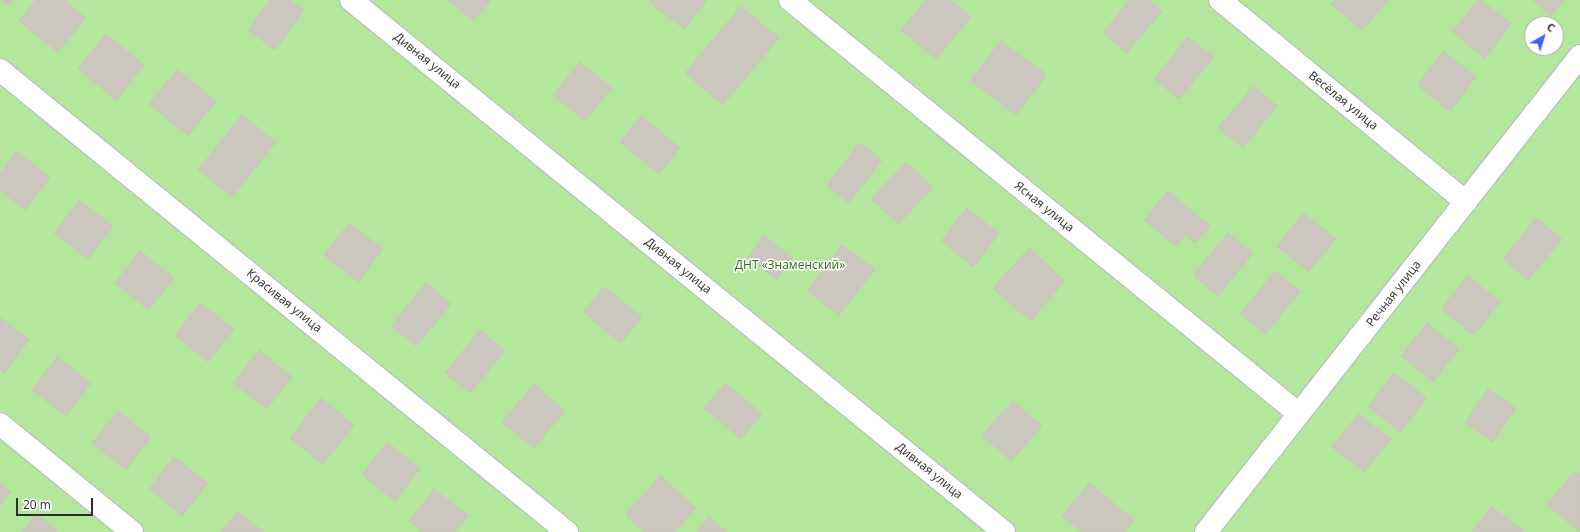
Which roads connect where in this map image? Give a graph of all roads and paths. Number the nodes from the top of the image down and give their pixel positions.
1 (351, 0) edge
2 (790, 0) edge
3 (1220, 0) edge
4 (1580, 56) edge
5 (0, 70) edge
6 (1466, 202) junction
7 (1299, 414) junction
8 (0, 424) edge
9 (132, 532) edge
10 (567, 532) edge
11 (1004, 532) edge
12 (1206, 532) edge

1 - 11 street, Дивная улица
2 - 7 street, Ясная улица
3 - 6 street, Весёлая улица
4 - 6 street, Речная улица
5 - 10 street, Красивая улица
6 - 7 street, Речная улица
7 - 12 street, Речная улица
8 - 9 street

